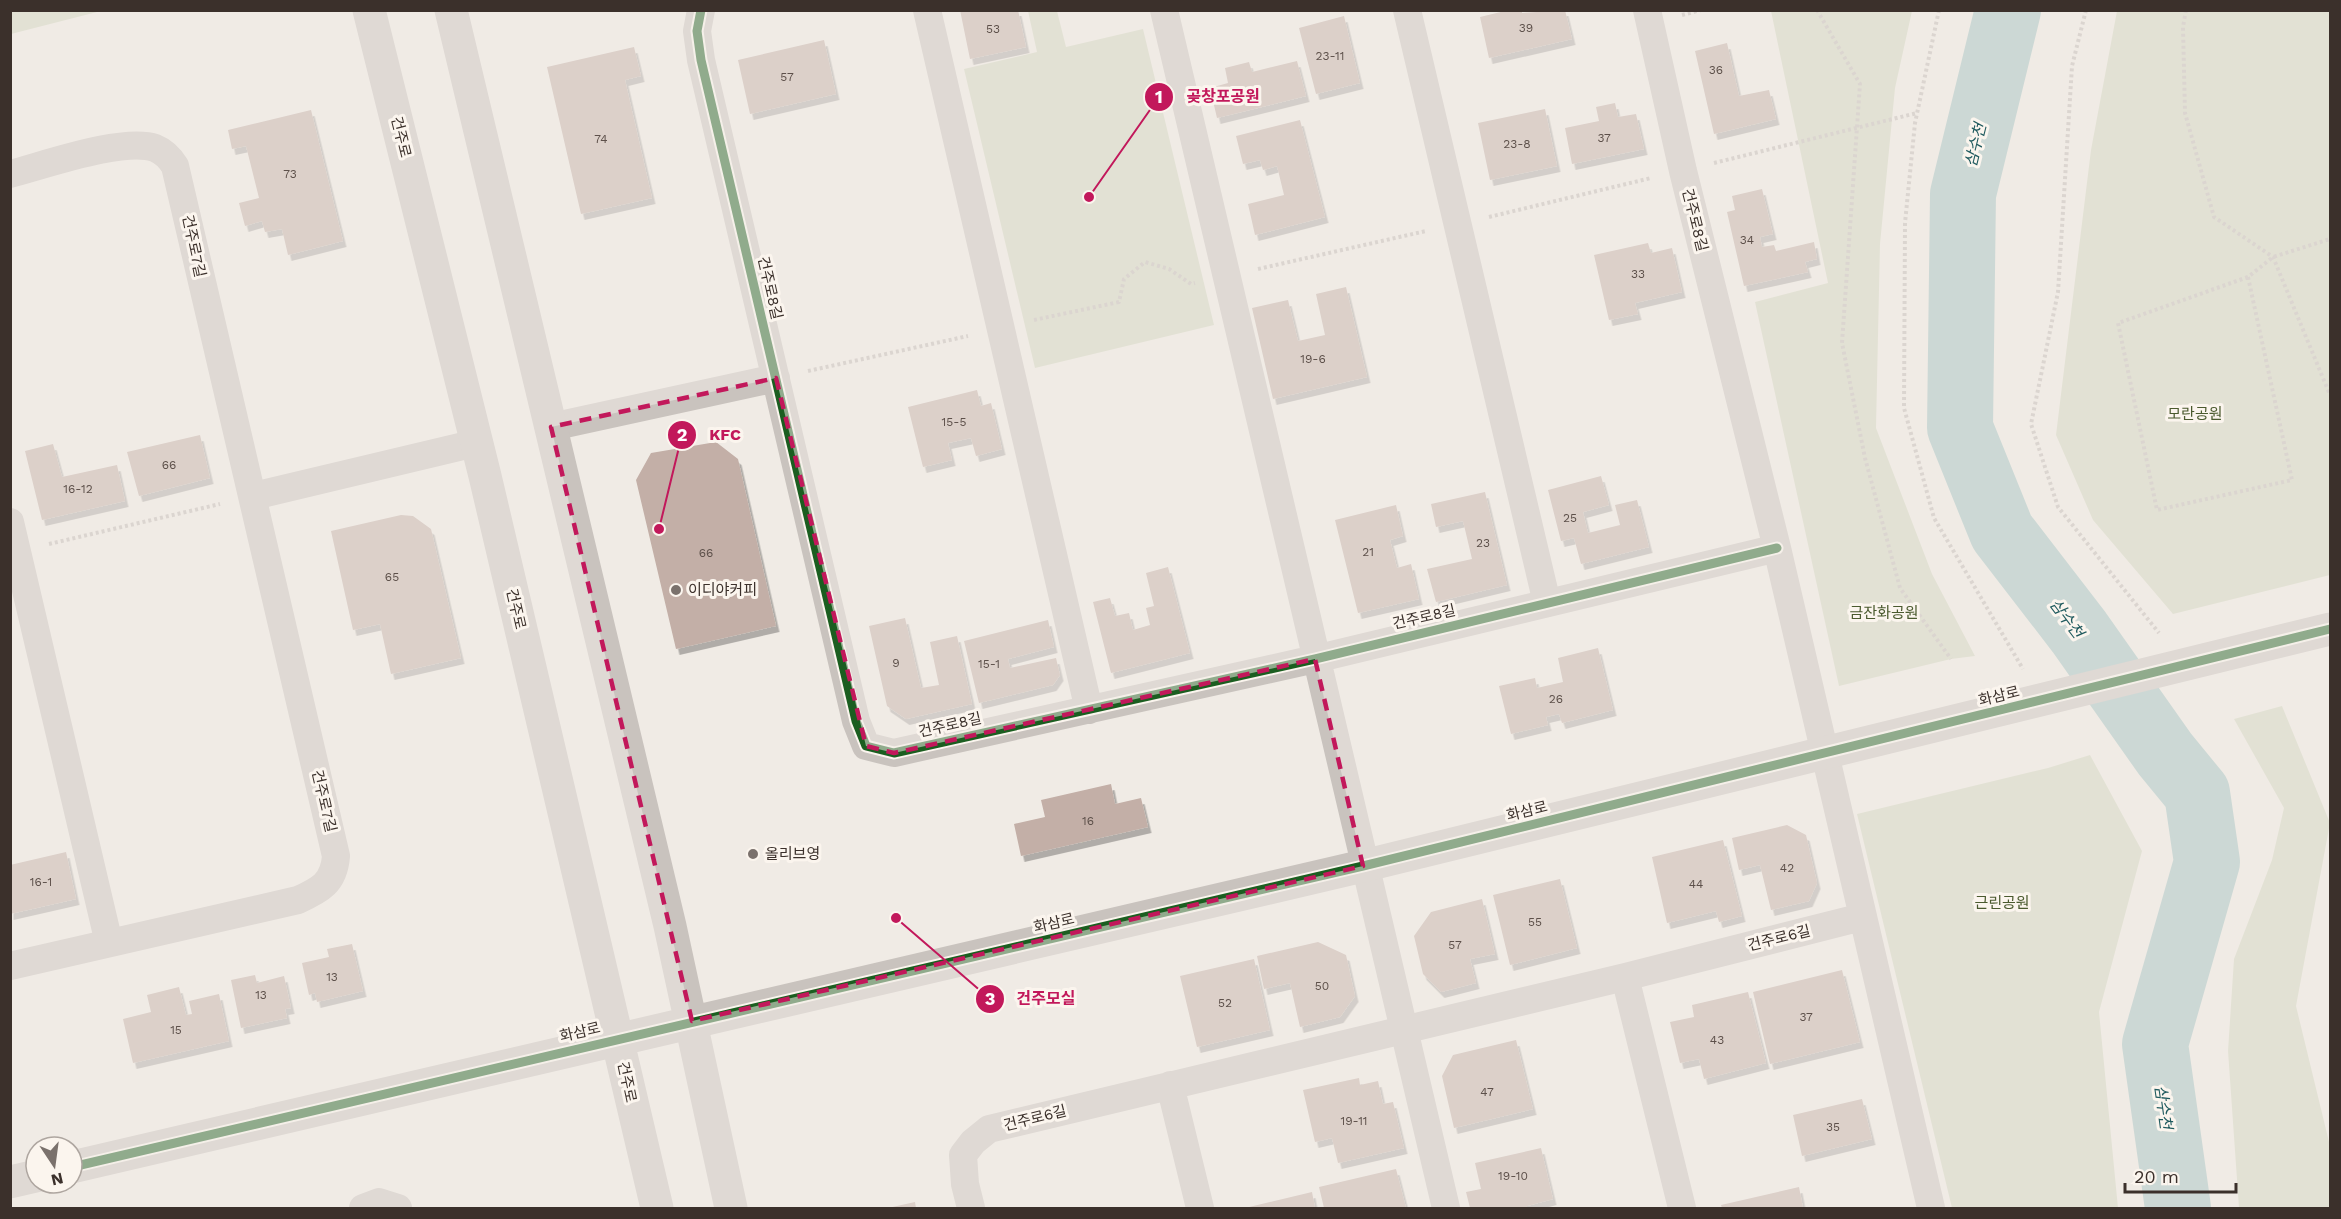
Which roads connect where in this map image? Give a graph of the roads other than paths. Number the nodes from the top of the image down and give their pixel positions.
1 (369, 10) edge
2 (451, 10) edge
3 (700, 10) edge
4 (927, 10) edge
5 (1164, 10) edge
6 (1407, 10) edge
7 (1647, 10) edge
8 (10, 174) edge
9 (776, 378) junction
10 (551, 427) junction
11 (476, 443) junction
12 (254, 496) junction
13 (10, 522) edge
14 (1777, 548) junction
15 (1547, 603) junction
16 (2331, 629) edge
17 (1315, 659) junction
18 (1089, 710) junction
19 (1825, 754) junction
20 (1363, 866) junction
21 (1862, 917) junction
22 (109, 943) junction
23 (10, 966) edge
24 (1625, 977) junction
25 (692, 1021) junction
26 (1404, 1030) junction
27 (617, 1039) junction
28 (1170, 1085) junction
29 (84, 1164) edge
30 (363, 1209) edge
31 (398, 1209) edge
32 (657, 1209) edge
33 (731, 1209) edge
34 (971, 1209) edge
35 (1200, 1209) edge
36 (1446, 1209) edge
37 (1682, 1209) edge
38 (1931, 1209) edge

1 - 11 street, 건주로
2 - 10 street
3 - 9 street, 건주로8길
4 - 18 street
5 - 17 street
6 - 15 street
7 - 14 street, 건주로8길
8 - 12 street, 건주로7길
9 - 10 street
9 - 18 street, 건주로8길
10 - 25 street
11 - 12 street
11 - 27 street, 건주로
12 - 22 street, 건주로7길
13 - 22 street
14 - 15 street, 건주로8길
14 - 19 street
15 - 17 street, 건주로8길
16 - 19 street, 화삼로
17 - 18 street, 건주로8길
17 - 20 street
19 - 20 street, 화삼로
19 - 21 street
20 - 25 street, 화삼로
20 - 26 street
21 - 24 street, 건주로6길
21 - 38 street
22 - 23 street, 건주로7길
24 - 26 street, 건주로6길
24 - 37 street
25 - 27 street, 화삼로
25 - 33 street
26 - 28 street, 건주로6길
26 - 36 street
27 - 29 street, 화삼로
27 - 32 street, 건주로
28 - 34 street, 건주로6길
28 - 35 street
30 - 31 street

